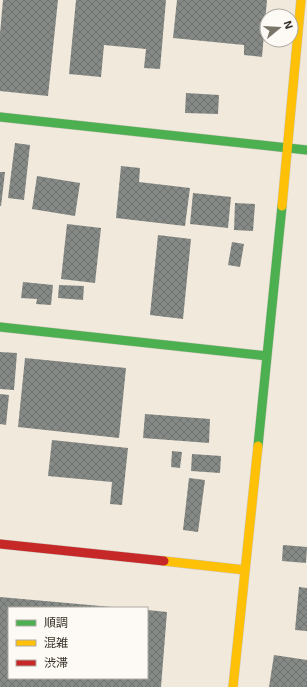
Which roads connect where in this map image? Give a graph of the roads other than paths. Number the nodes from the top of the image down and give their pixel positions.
1 (301, 0) edge
2 (0, 116) edge
3 (288, 148) junction
4 (307, 150) edge
5 (0, 327) edge
6 (267, 356) junction
7 (0, 544) edge
8 (245, 570) junction
9 (233, 687) edge

1 - 3 street
2 - 3 street
3 - 4 street
3 - 6 street
5 - 6 street
6 - 8 street
7 - 8 street
8 - 9 street

